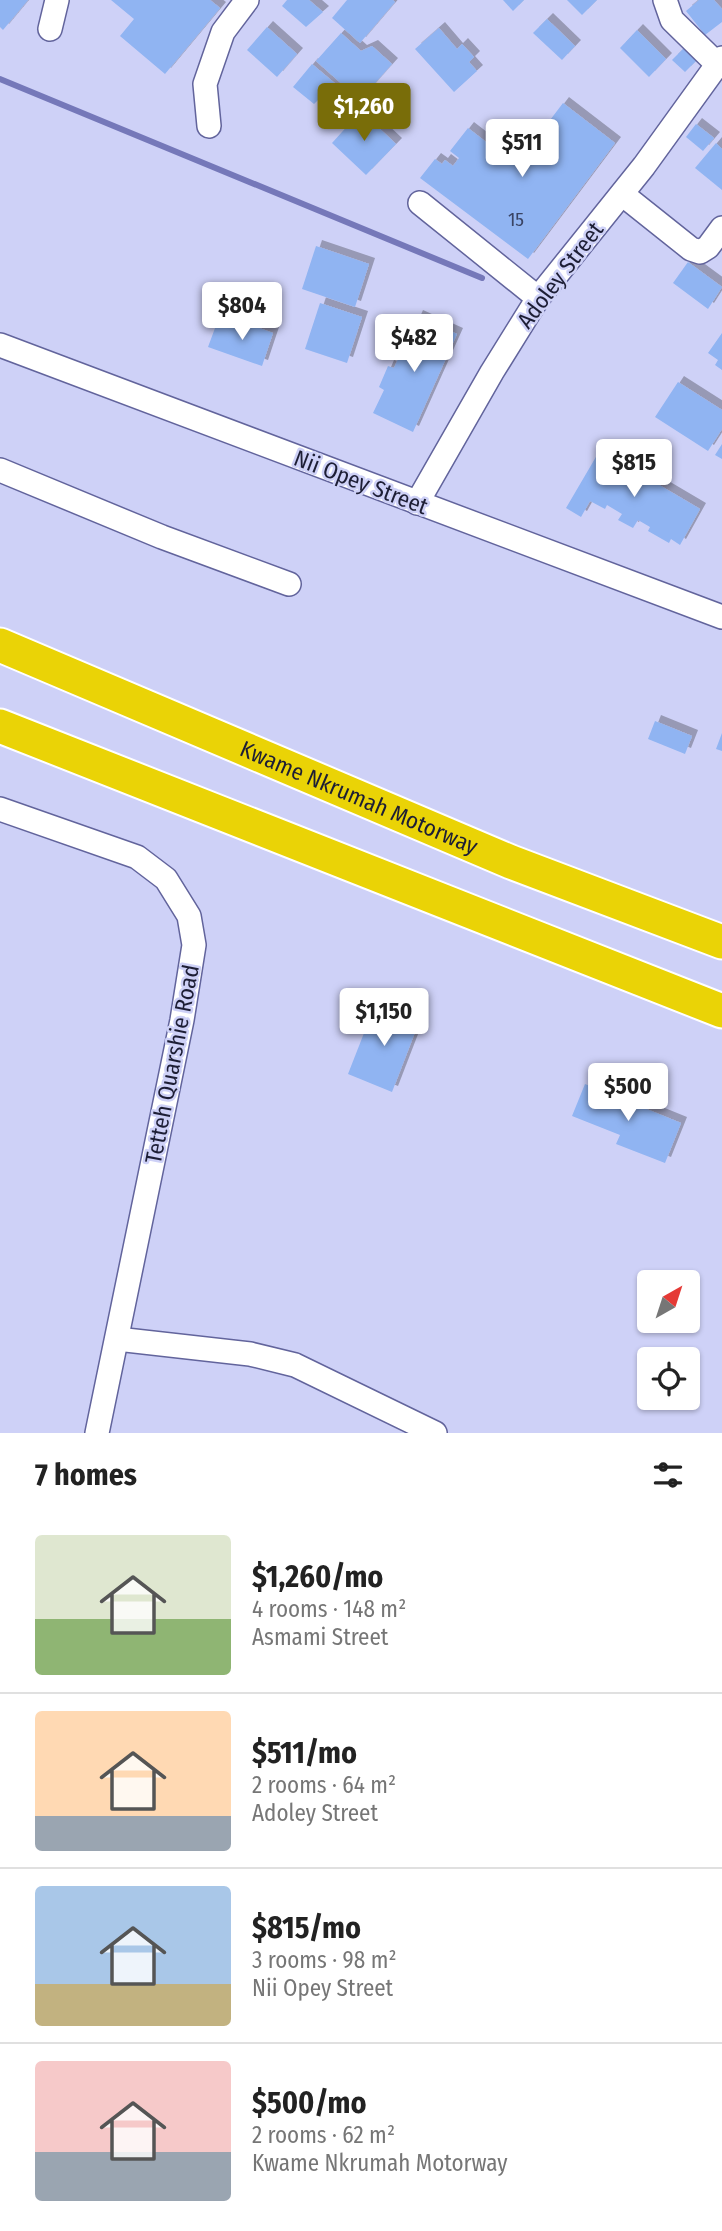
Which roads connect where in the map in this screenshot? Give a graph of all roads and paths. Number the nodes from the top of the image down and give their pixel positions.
1 (57, 0) edge
2 (247, 0) edge
3 (665, 0) edge
4 (50, 29) dead end
5 (720, 61) edge
6 (209, 126) dead end
7 (622, 194) junction
8 (420, 204) dead end
9 (722, 228) edge
10 (538, 298) junction
11 (0, 345) edge
12 (0, 470) edge
13 (417, 503) junction
14 (289, 584) dead end
15 (722, 617) edge
16 (0, 645) edge
17 (0, 726) edge
18 (0, 809) edge
19 (722, 942) edge
20 (722, 1011) edge
21 (117, 1339) junction
22 (97, 1433) edge
23 (435, 1433) edge

1 - 4 street
2 - 6 street
3 - 5 street
5 - 7 street, Adoley Street
7 - 9 street
7 - 10 street, Adoley Street
8 - 10 street
10 - 13 street, Adoley Street
11 - 13 street, Nii Opey Street
12 - 14 street
13 - 15 street, Nii Opey Street
16 - 19 highway, Kwame Nkrumah Motorway
17 - 20 highway
18 - 21 street, Tetteh Quarshie Road
21 - 22 street, Tetteh Quarshie Road
21 - 23 street

